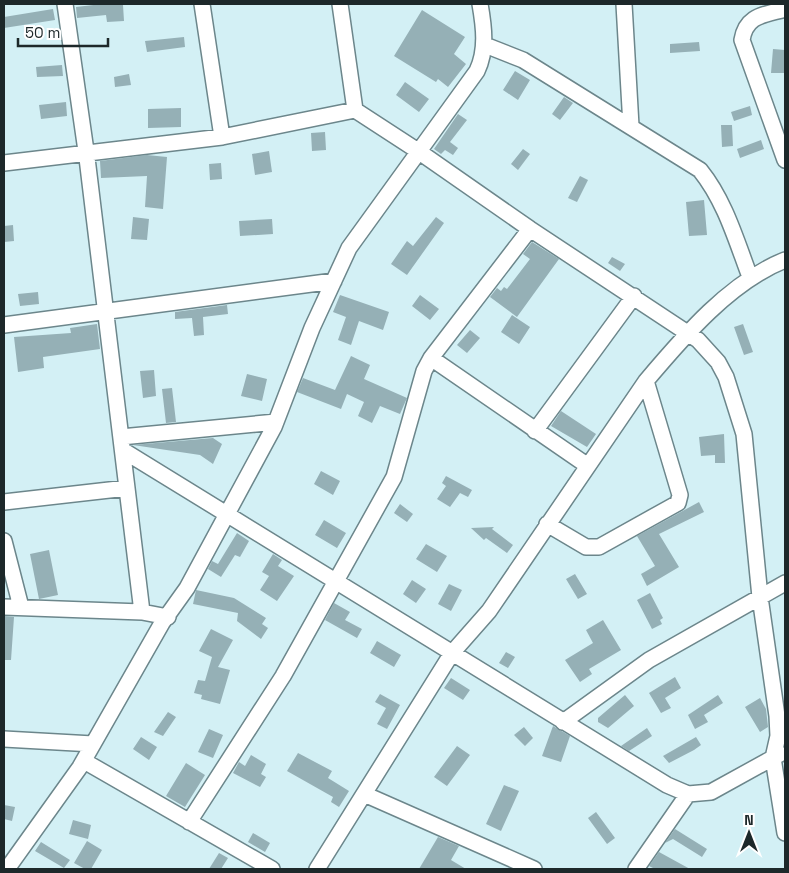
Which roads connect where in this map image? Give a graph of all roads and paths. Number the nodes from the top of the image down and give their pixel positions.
1 (65, 4) edge
2 (202, 4) edge
3 (340, 4) edge
4 (480, 4) edge
5 (624, 4) edge
6 (785, 9) edge
7 (485, 45) junction
8 (355, 110) junction
9 (631, 126) junction
10 (222, 137) junction
11 (418, 151) junction
12 (87, 153) junction
13 (785, 160) edge
14 (4, 163) edge
15 (530, 229) junction
16 (785, 260) edge
17 (750, 277) junction
18 (334, 281) junction
19 (634, 296) junction
20 (106, 310) junction
21 (4, 325) edge
22 (688, 335) junction
23 (431, 358) junction
24 (646, 381) junction
25 (276, 422) junction
26 (536, 431) junction
27 (122, 444) junction
28 (588, 466) junction
29 (127, 488) junction
30 (4, 502) edge
31 (226, 514) junction
32 (547, 524) junction
33 (4, 540) edge
34 (335, 581) junction
35 (785, 582) edge
36 (760, 597) junction
37 (4, 607) edge
38 (21, 607) junction
39 (142, 612) junction
40 (168, 617) junction
41 (452, 653) junction
42 (564, 722) junction
43 (4, 739) edge
44 (93, 744) junction
45 (779, 754) edge
46 (84, 761) junction
47 (364, 794) junction
48 (688, 794) junction
49 (189, 822) junction
50 (785, 833) edge
51 (7, 869) edge
52 (272, 869) edge
53 (317, 869) edge
54 (534, 869) edge
55 (636, 869) edge

1 - 12 street
2 - 10 street
3 - 8 street
4 - 7 street
5 - 9 street
6 - 13 street
7 - 9 street
7 - 11 street
8 - 10 street
8 - 11 street
9 - 17 street
10 - 12 street
11 - 15 street
11 - 18 street
12 - 14 street
12 - 20 street
15 - 19 street
15 - 23 street
16 - 17 street
17 - 22 street
18 - 20 street
18 - 25 street
19 - 22 street
19 - 26 street
20 - 21 street
20 - 27 street
22 - 24 street
22 - 36 street
23 - 26 street
23 - 34 street
24 - 28 street
24 - 32 street
25 - 27 street
25 - 31 street
26 - 28 street
27 - 29 street
27 - 31 street
28 - 32 street
29 - 30 street
29 - 39 street
31 - 34 street
31 - 40 street
32 - 41 street
33 - 38 street
34 - 41 street
34 - 49 street
35 - 36 street
36 - 42 street
36 - 45 street
37 - 38 street
38 - 39 street
39 - 40 street
40 - 44 street
41 - 42 street
41 - 47 street
42 - 48 street
43 - 44 street
44 - 46 street
45 - 48 street
45 - 50 street
46 - 49 street
46 - 51 street
47 - 53 street
47 - 54 street
48 - 55 street
49 - 52 street

